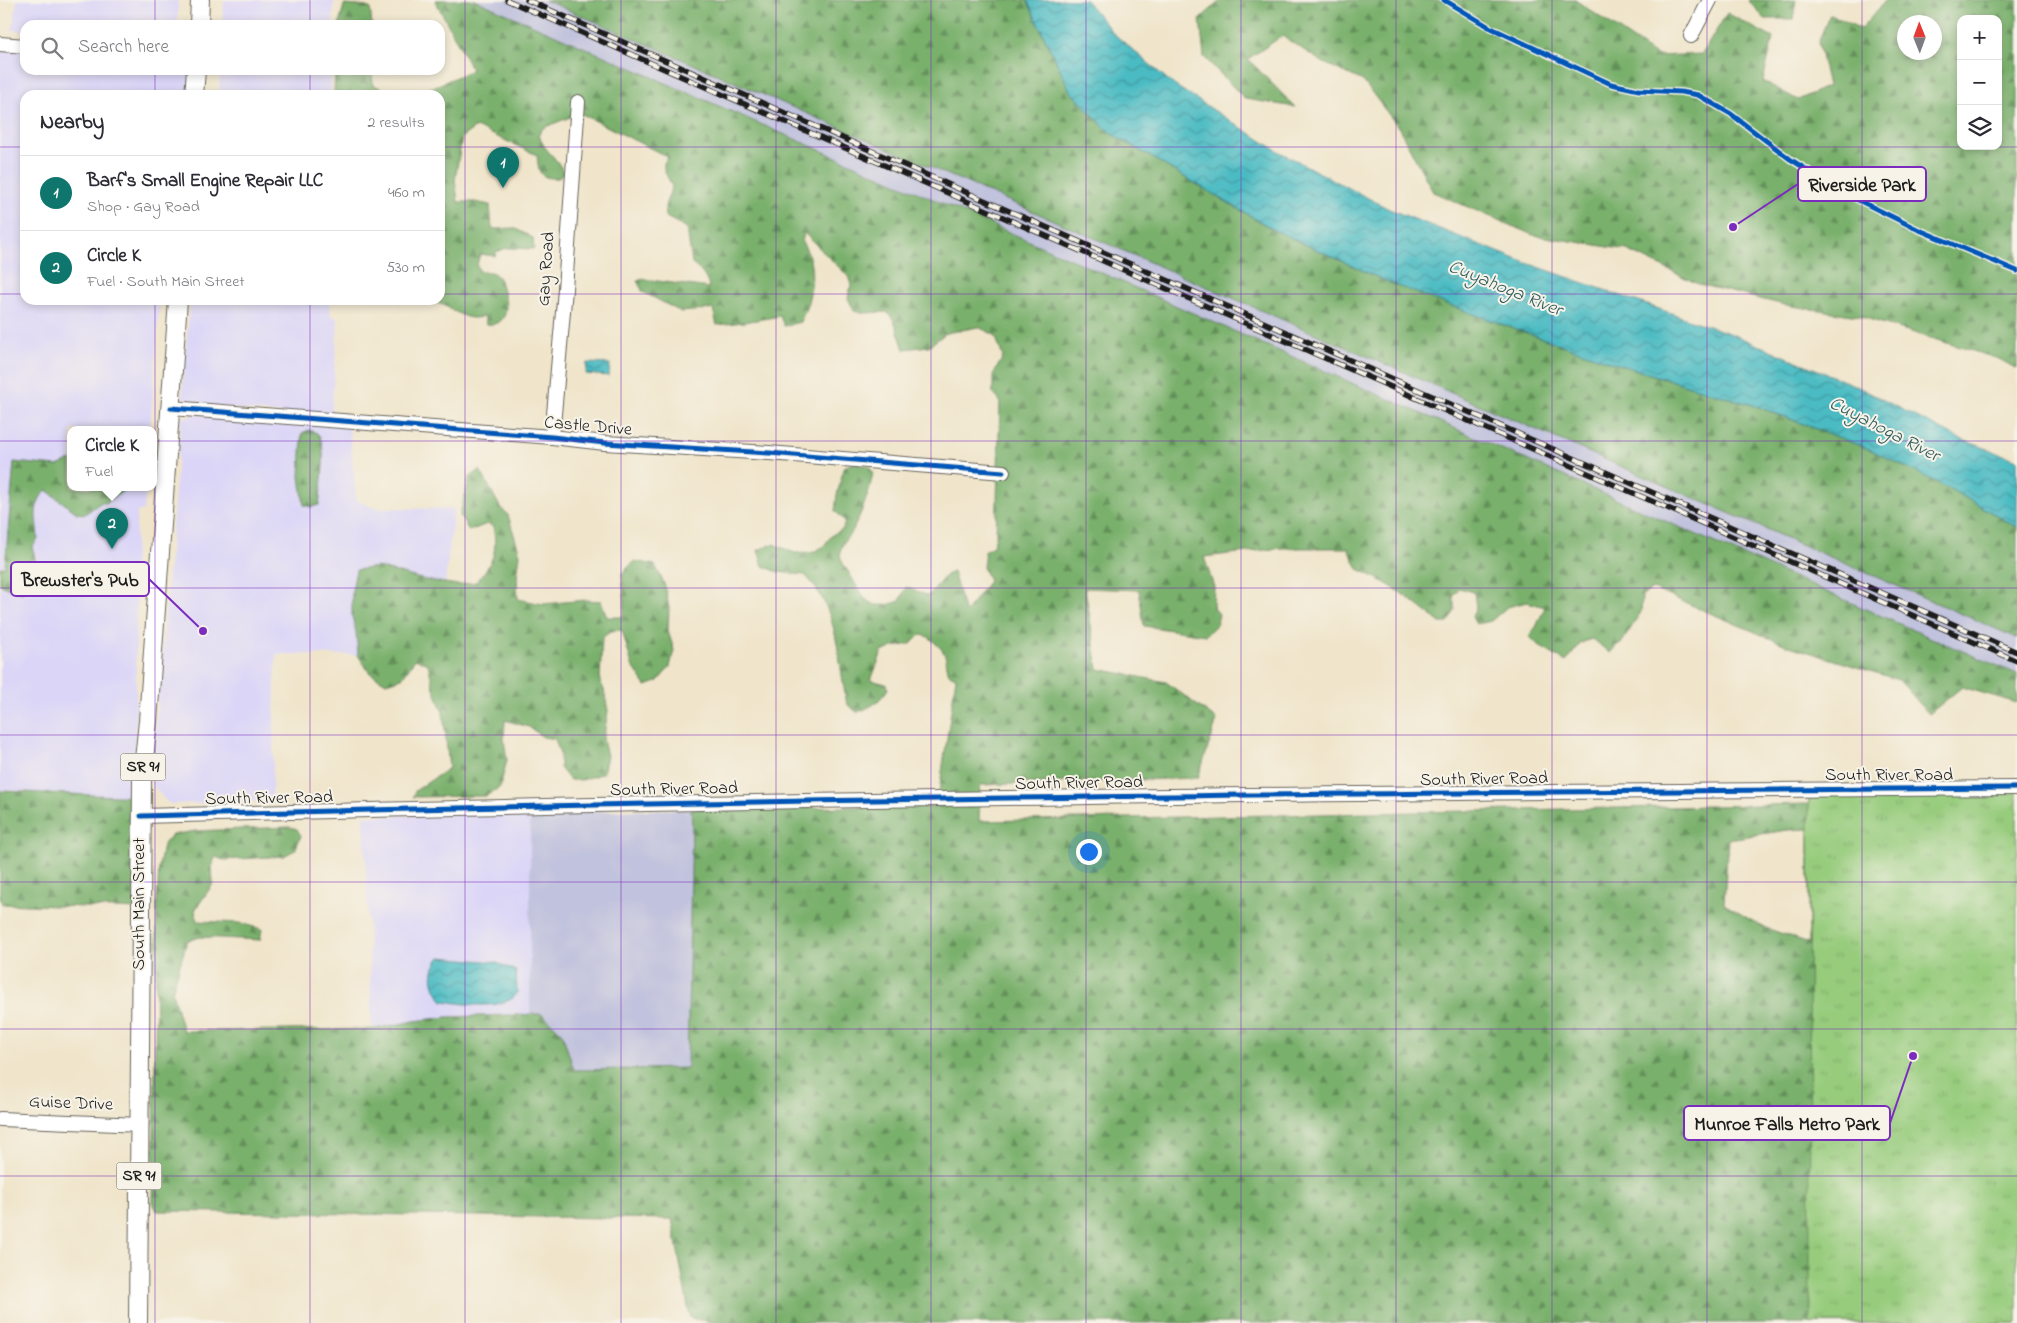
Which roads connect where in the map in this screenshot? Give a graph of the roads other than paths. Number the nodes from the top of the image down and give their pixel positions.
1 (200, 0) edge
2 (1710, 0) edge
3 (199, 20) edge
4 (1691, 36) dead end
5 (0, 44) edge
6 (20, 46) edge
7 (196, 75) edge
8 (194, 90) edge
9 (578, 102) dead end
10 (178, 305) edge
11 (171, 408) junction
12 (552, 438) junction
13 (1003, 472) dead end
14 (2017, 788) edge
15 (141, 816) junction
16 (0, 1120) edge
17 (140, 1125) junction
18 (138, 1323) edge

1 - 3 main road
2 - 4 street
5 - 6 street
7 - 8 main road
9 - 12 street, Gay Road
10 - 11 main road, South Main Street / SR 91
11 - 12 street, Castle Drive
11 - 15 main road, South Main Street / SR 91
12 - 13 street, Castle Drive
14 - 15 street, South River Road
15 - 17 main road, South Main Street / SR 91
16 - 17 street, Guise Drive
17 - 18 main road, SR 91

